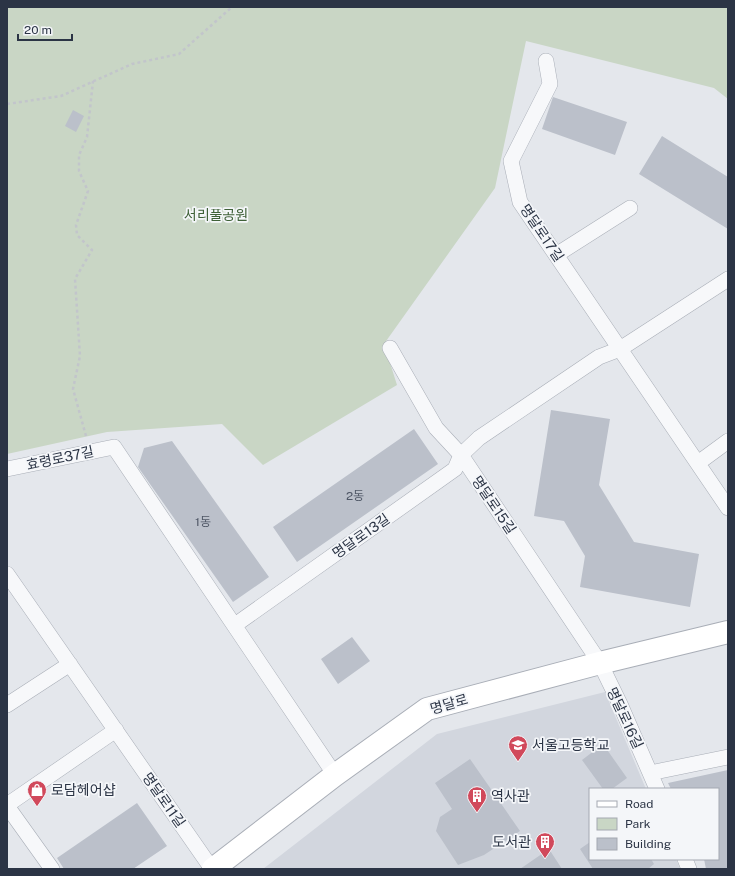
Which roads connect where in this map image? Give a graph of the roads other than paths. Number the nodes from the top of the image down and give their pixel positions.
1 (546, 61) dead end
2 (630, 208) dead end
3 (556, 255) junction
4 (728, 279) edge
5 (390, 348) dead end
6 (620, 349) junction
7 (728, 441) edge
8 (461, 455) junction
9 (698, 463) junction
10 (7, 469) edge
11 (728, 508) edge
12 (7, 574) edge
13 (12, 591) edge
14 (234, 625) junction
15 (728, 632) edge
16 (600, 663) junction
17 (70, 664) junction
18 (7, 705) edge
19 (116, 730) junction
20 (728, 756) edge
21 (650, 773) junction
22 (335, 774) junction
23 (657, 788) edge
24 (7, 806) edge
25 (52, 869) edge
26 (213, 869) edge

1 - 3 street, 명달로17길
2 - 3 street
3 - 6 street, 명달로17길
4 - 6 street
5 - 8 street, 명달로15길
6 - 8 street, 명달로13길
6 - 9 street, 명달로17길
7 - 9 street
8 - 14 street, 명달로13길
8 - 16 street, 명달로15길
9 - 11 street, 명달로17길
10 - 14 street, 효령로37길
12 - 13 street, 명달로11길
13 - 17 street, 명달로11길
14 - 22 street
15 - 16 main road, 명달로
16 - 21 street, 명달로16길
16 - 22 main road, 명달로
17 - 18 street
17 - 19 street, 명달로11길
19 - 24 street
19 - 26 street, 명달로11길
20 - 21 street
21 - 23 street, 명달로16길
22 - 26 main road, 명달로
24 - 25 street

